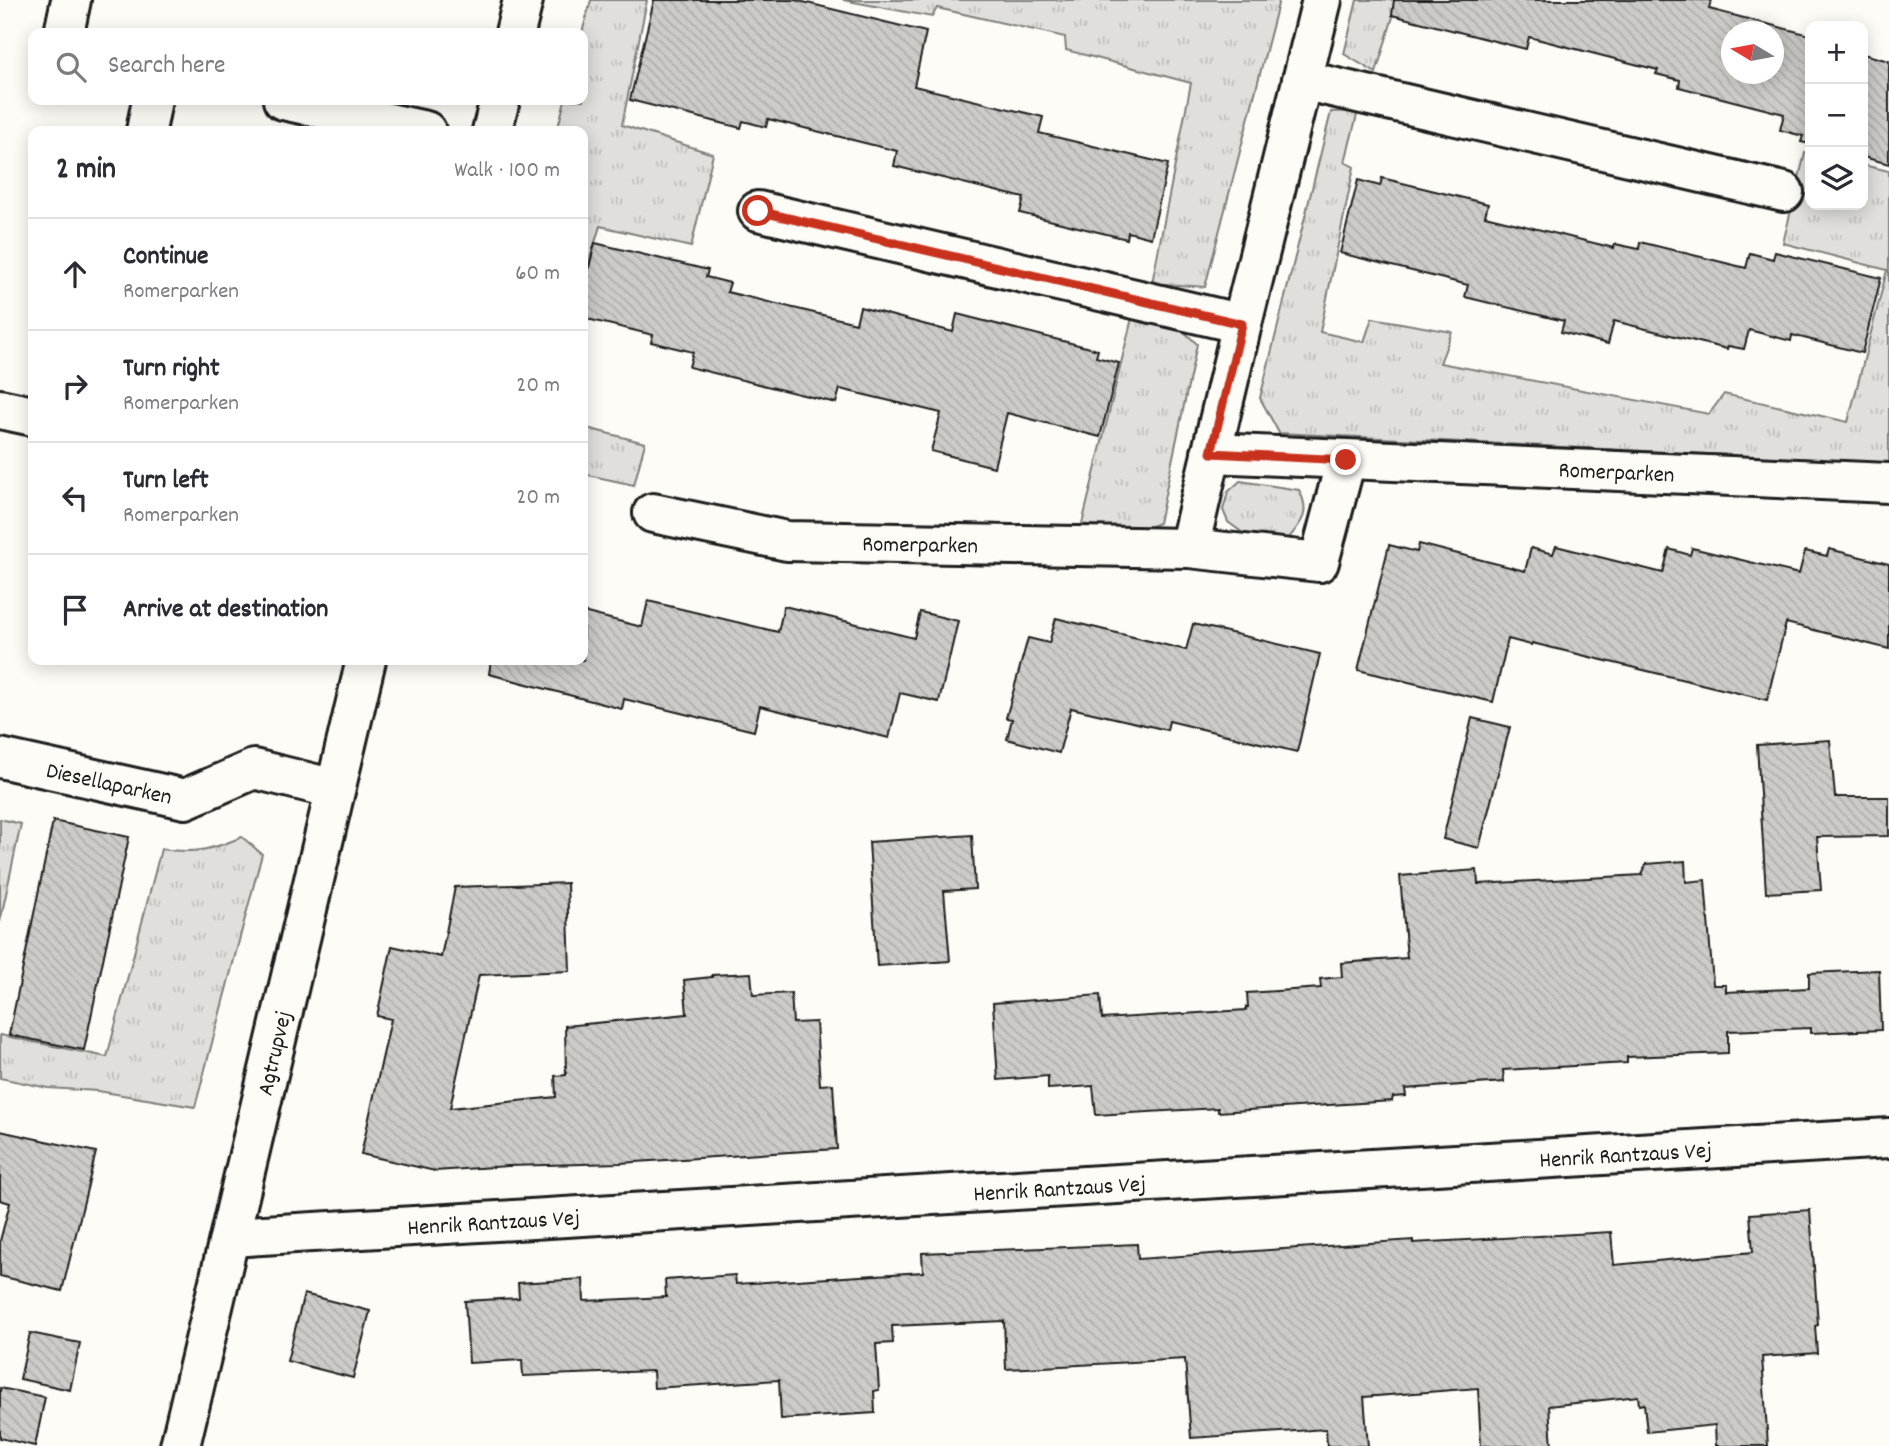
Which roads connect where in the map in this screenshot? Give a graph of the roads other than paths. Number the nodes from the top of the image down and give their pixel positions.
1 (71, 0) edge
2 (523, 0) edge
3 (1322, 0) edge
4 (65, 28) edge
5 (516, 28) edge
6 (1302, 80) junction
7 (151, 105) edge
8 (306, 105) edge
9 (499, 105) edge
10 (147, 126) edge
11 (403, 126) edge
12 (493, 126) edge
13 (1784, 192) dead end
14 (758, 211) dead end
15 (1242, 324) junction
16 (0, 409) edge
17 (28, 415) edge
18 (1211, 453) junction
19 (1346, 460) junction
20 (1889, 483) edge
21 (653, 513) dead end
22 (1189, 548) junction
23 (365, 665) edge
24 (0, 758) edge
25 (335, 789) junction
26 (1889, 1138) edge
27 (230, 1237) junction
28 (180, 1446) edge

1 - 4 street
2 - 5 street
3 - 6 street
6 - 13 street
6 - 15 street
7 - 10 street
8 - 11 street
9 - 12 street
14 - 15 street
15 - 18 street
16 - 17 street
18 - 19 street, Romerparken
18 - 22 street
19 - 20 street, Romerparken
19 - 22 street, Romerparken
21 - 22 street, Romerparken
23 - 25 street, Agtrupvej
24 - 25 street, Diesellaparken
25 - 27 street, Agtrupvej
26 - 27 street, Henrik Rantzaus Vej
27 - 28 street, Agtrupvej

